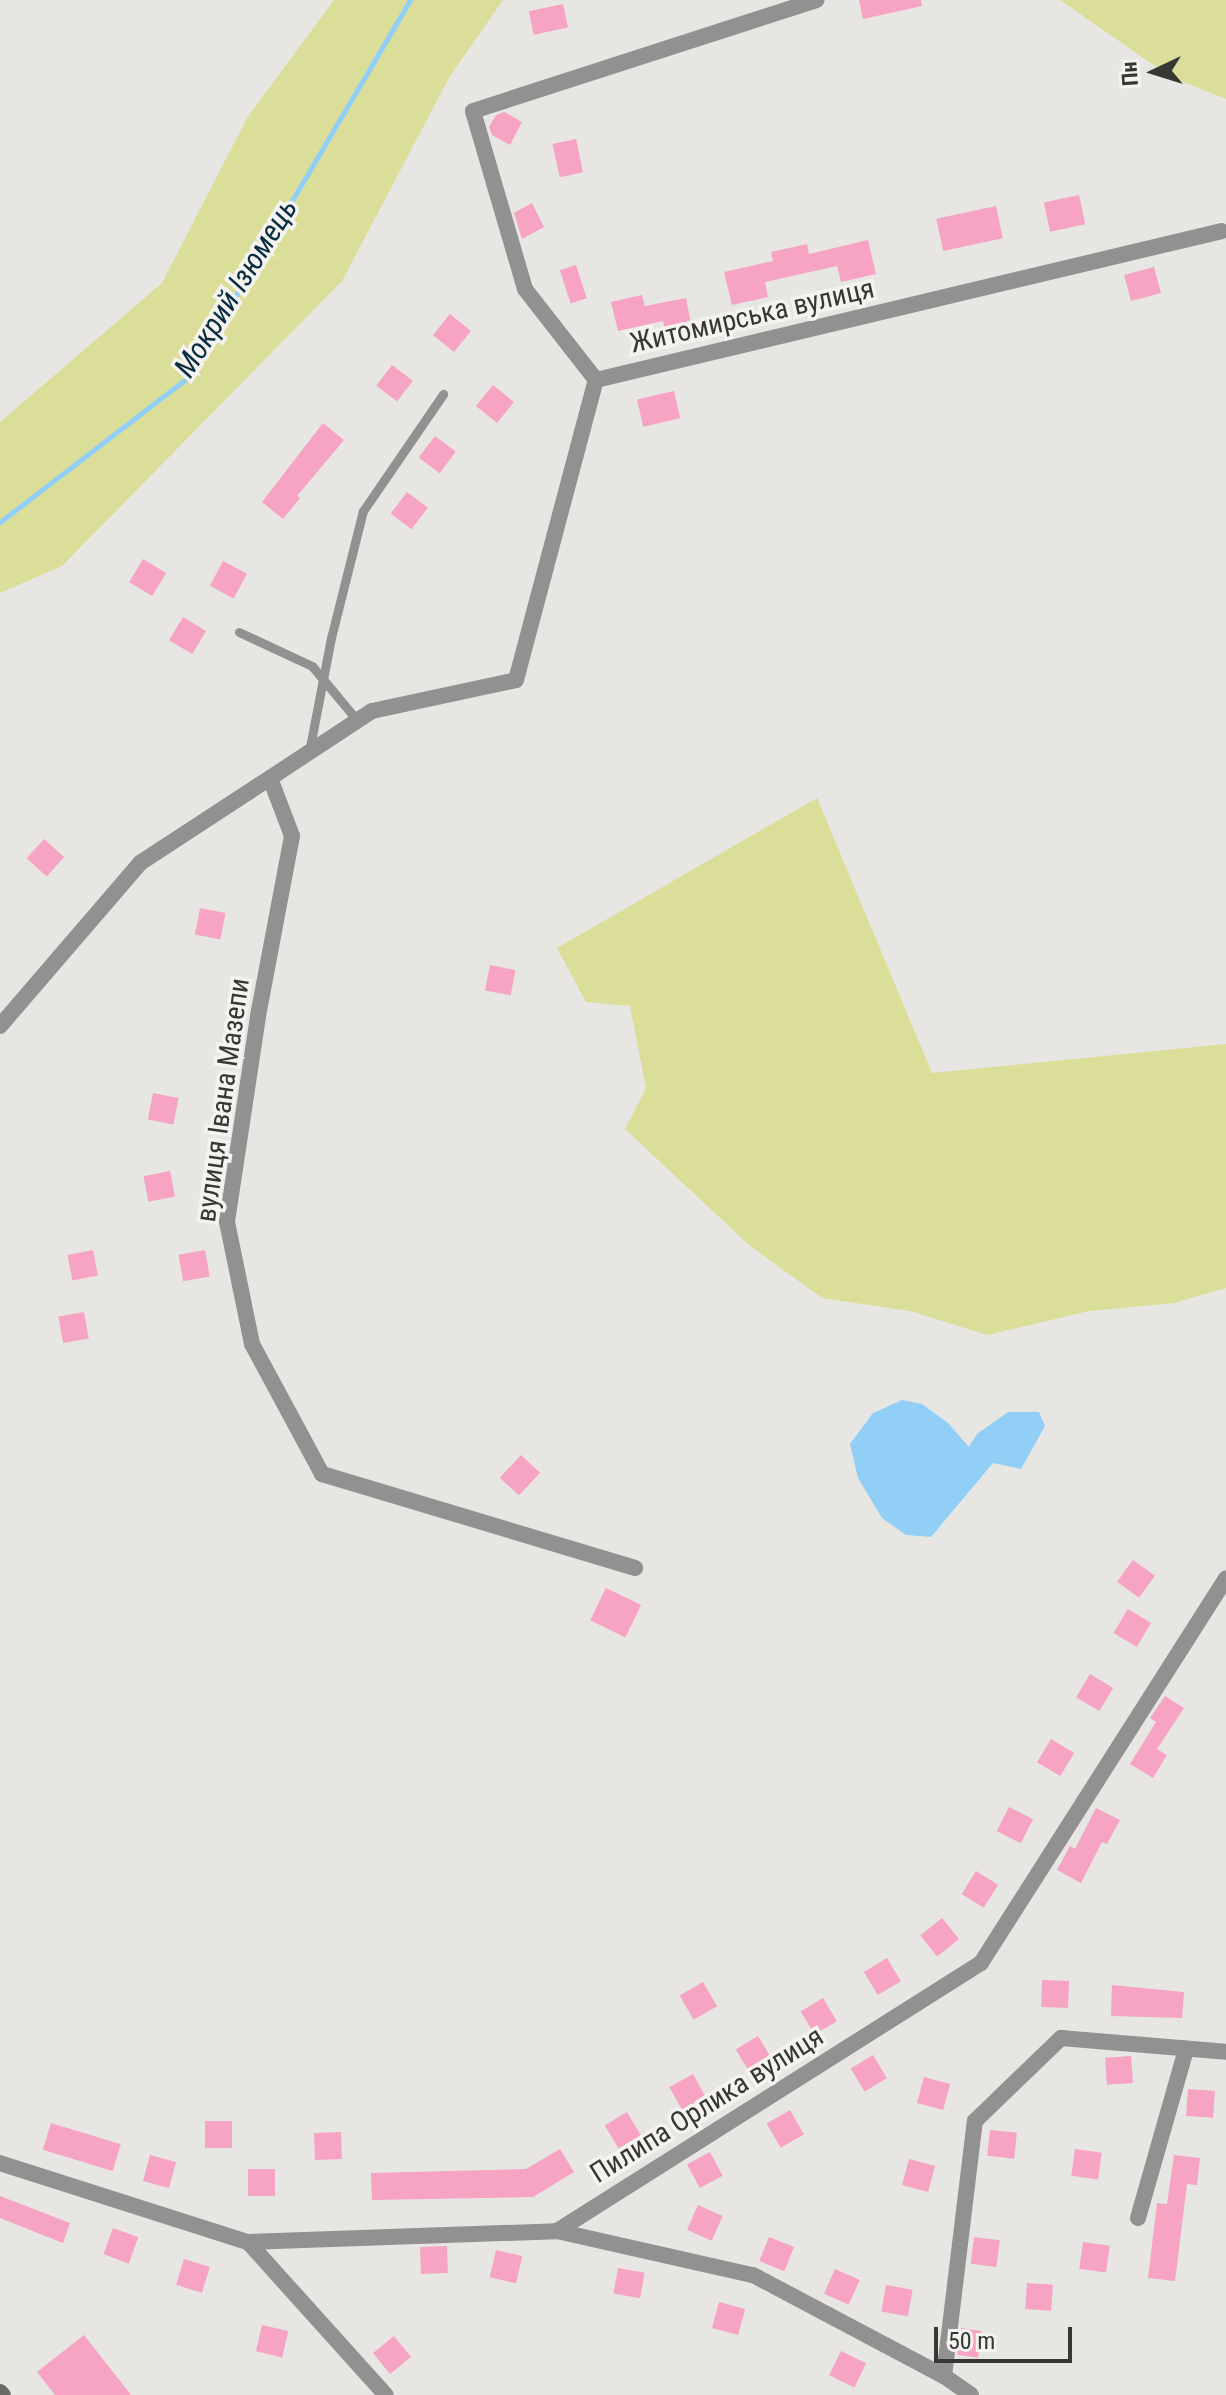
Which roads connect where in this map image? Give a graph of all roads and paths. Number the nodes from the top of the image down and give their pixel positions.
1 (816, 0) edge
2 (1222, 231) dead end
3 (596, 380) junction
4 (443, 394) dead end
5 (239, 632) dead end
6 (323, 679) junction
7 (357, 720) junction
8 (309, 752) junction
9 (270, 778) junction
10 (0, 1026) edge
11 (635, 1568) dead end
12 (1226, 1579) edge
13 (1186, 2049) junction
14 (1226, 2052) edge
15 (0, 2163) edge
16 (1138, 2218) dead end
17 (557, 2231) junction
18 (248, 2242) junction
19 (944, 2376) junction
20 (386, 2395) edge
21 (971, 2395) edge

1 - 3 street
2 - 3 street, Житомирська вулиця
3 - 7 street
4 - 6 lane
5 - 6 lane
6 - 7 lane
6 - 8 lane
7 - 8 street
8 - 9 street
9 - 10 street
9 - 11 street, вулиця Івана Мазепи
12 - 17 street, Пилипа Орлика вулиця
13 - 14 street
13 - 16 street
13 - 19 street
15 - 18 street
17 - 18 street
17 - 19 street
18 - 20 street
19 - 21 street

